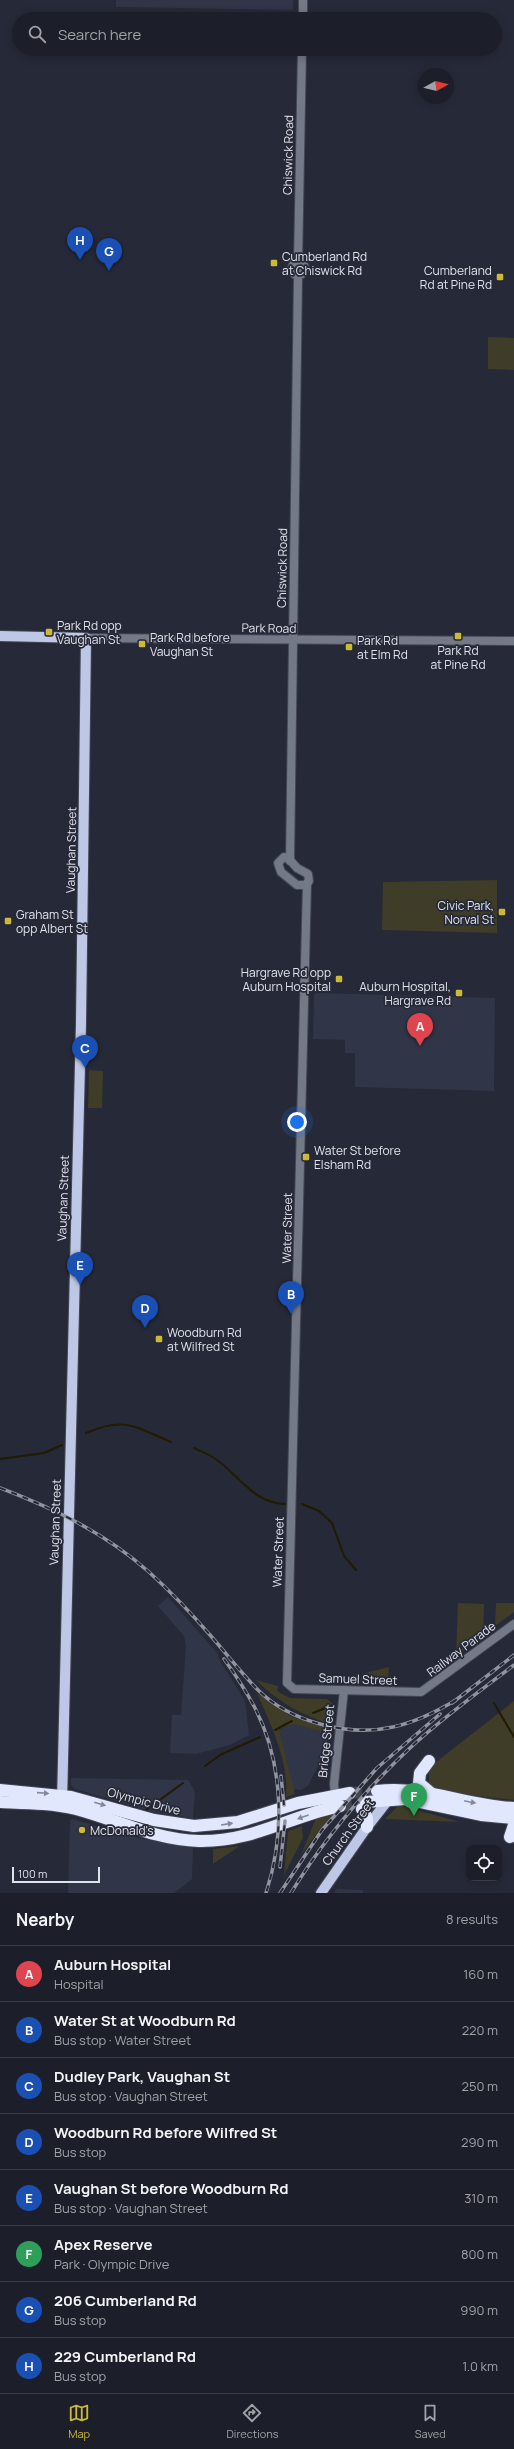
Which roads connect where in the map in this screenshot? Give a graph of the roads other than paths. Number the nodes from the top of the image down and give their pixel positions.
1 (303, 0) edge
2 (303, 12) edge
3 (302, 56) edge
4 (0, 636) edge
5 (86, 638) junction
6 (293, 641) junction
7 (514, 641) edge
8 (290, 861) junction
9 (308, 883) junction
10 (514, 1624) edge
11 (294, 1689) joint
12 (344, 1690) junction
13 (421, 1692) joint
14 (429, 1761) dead end
15 (399, 1789) junction
16 (0, 1790) edge
17 (377, 1791) tunnel mouth
18 (350, 1793) tunnel mouth
19 (432, 1794) junction
20 (335, 1795) junction
21 (389, 1799) junction
22 (408, 1800) junction
23 (62, 1801) junction
24 (0, 1802) edge
25 (340, 1806) tunnel mouth
26 (514, 1808) edge
27 (514, 1818) edge
28 (514, 1825) edge
29 (367, 1827) junction
30 (510, 1837) dead end
31 (322, 1893) edge

1 - 2 street
3 - 6 street, Chiswick Road
4 - 5 main road, Park Road
5 - 6 street, Park Road
5 - 23 main road, Vaughan Street
6 - 7 street, Park Road
6 - 8 street, Chiswick Road
8 - 9 street
8 - 9 street
9 - 11 street, Water Street
10 - 13 street, Railway Parade
11 - 12 street, Samuel Street
12 - 13 street, Samuel Street
12 - 20 street, Bridge Street
14 - 19 highway
15 - 17 highway
15 - 19 highway
15 - 21 highway, Church Street
15 - 22 highway
16 -> 23 highway, Olympic Drive
18 - 20 highway, Olympic Drive
19 -> 26 highway
23 -> 20 highway, Olympic Drive
21 - 22 highway
21 - 29 main road, Church Street
21 - 29 highway
22 - 27 highway
23 - 24 highway, Olympic Drive
25 -> 23 highway, Olympic Drive
28 - 30 highway
29 - 31 main road, Church Street

